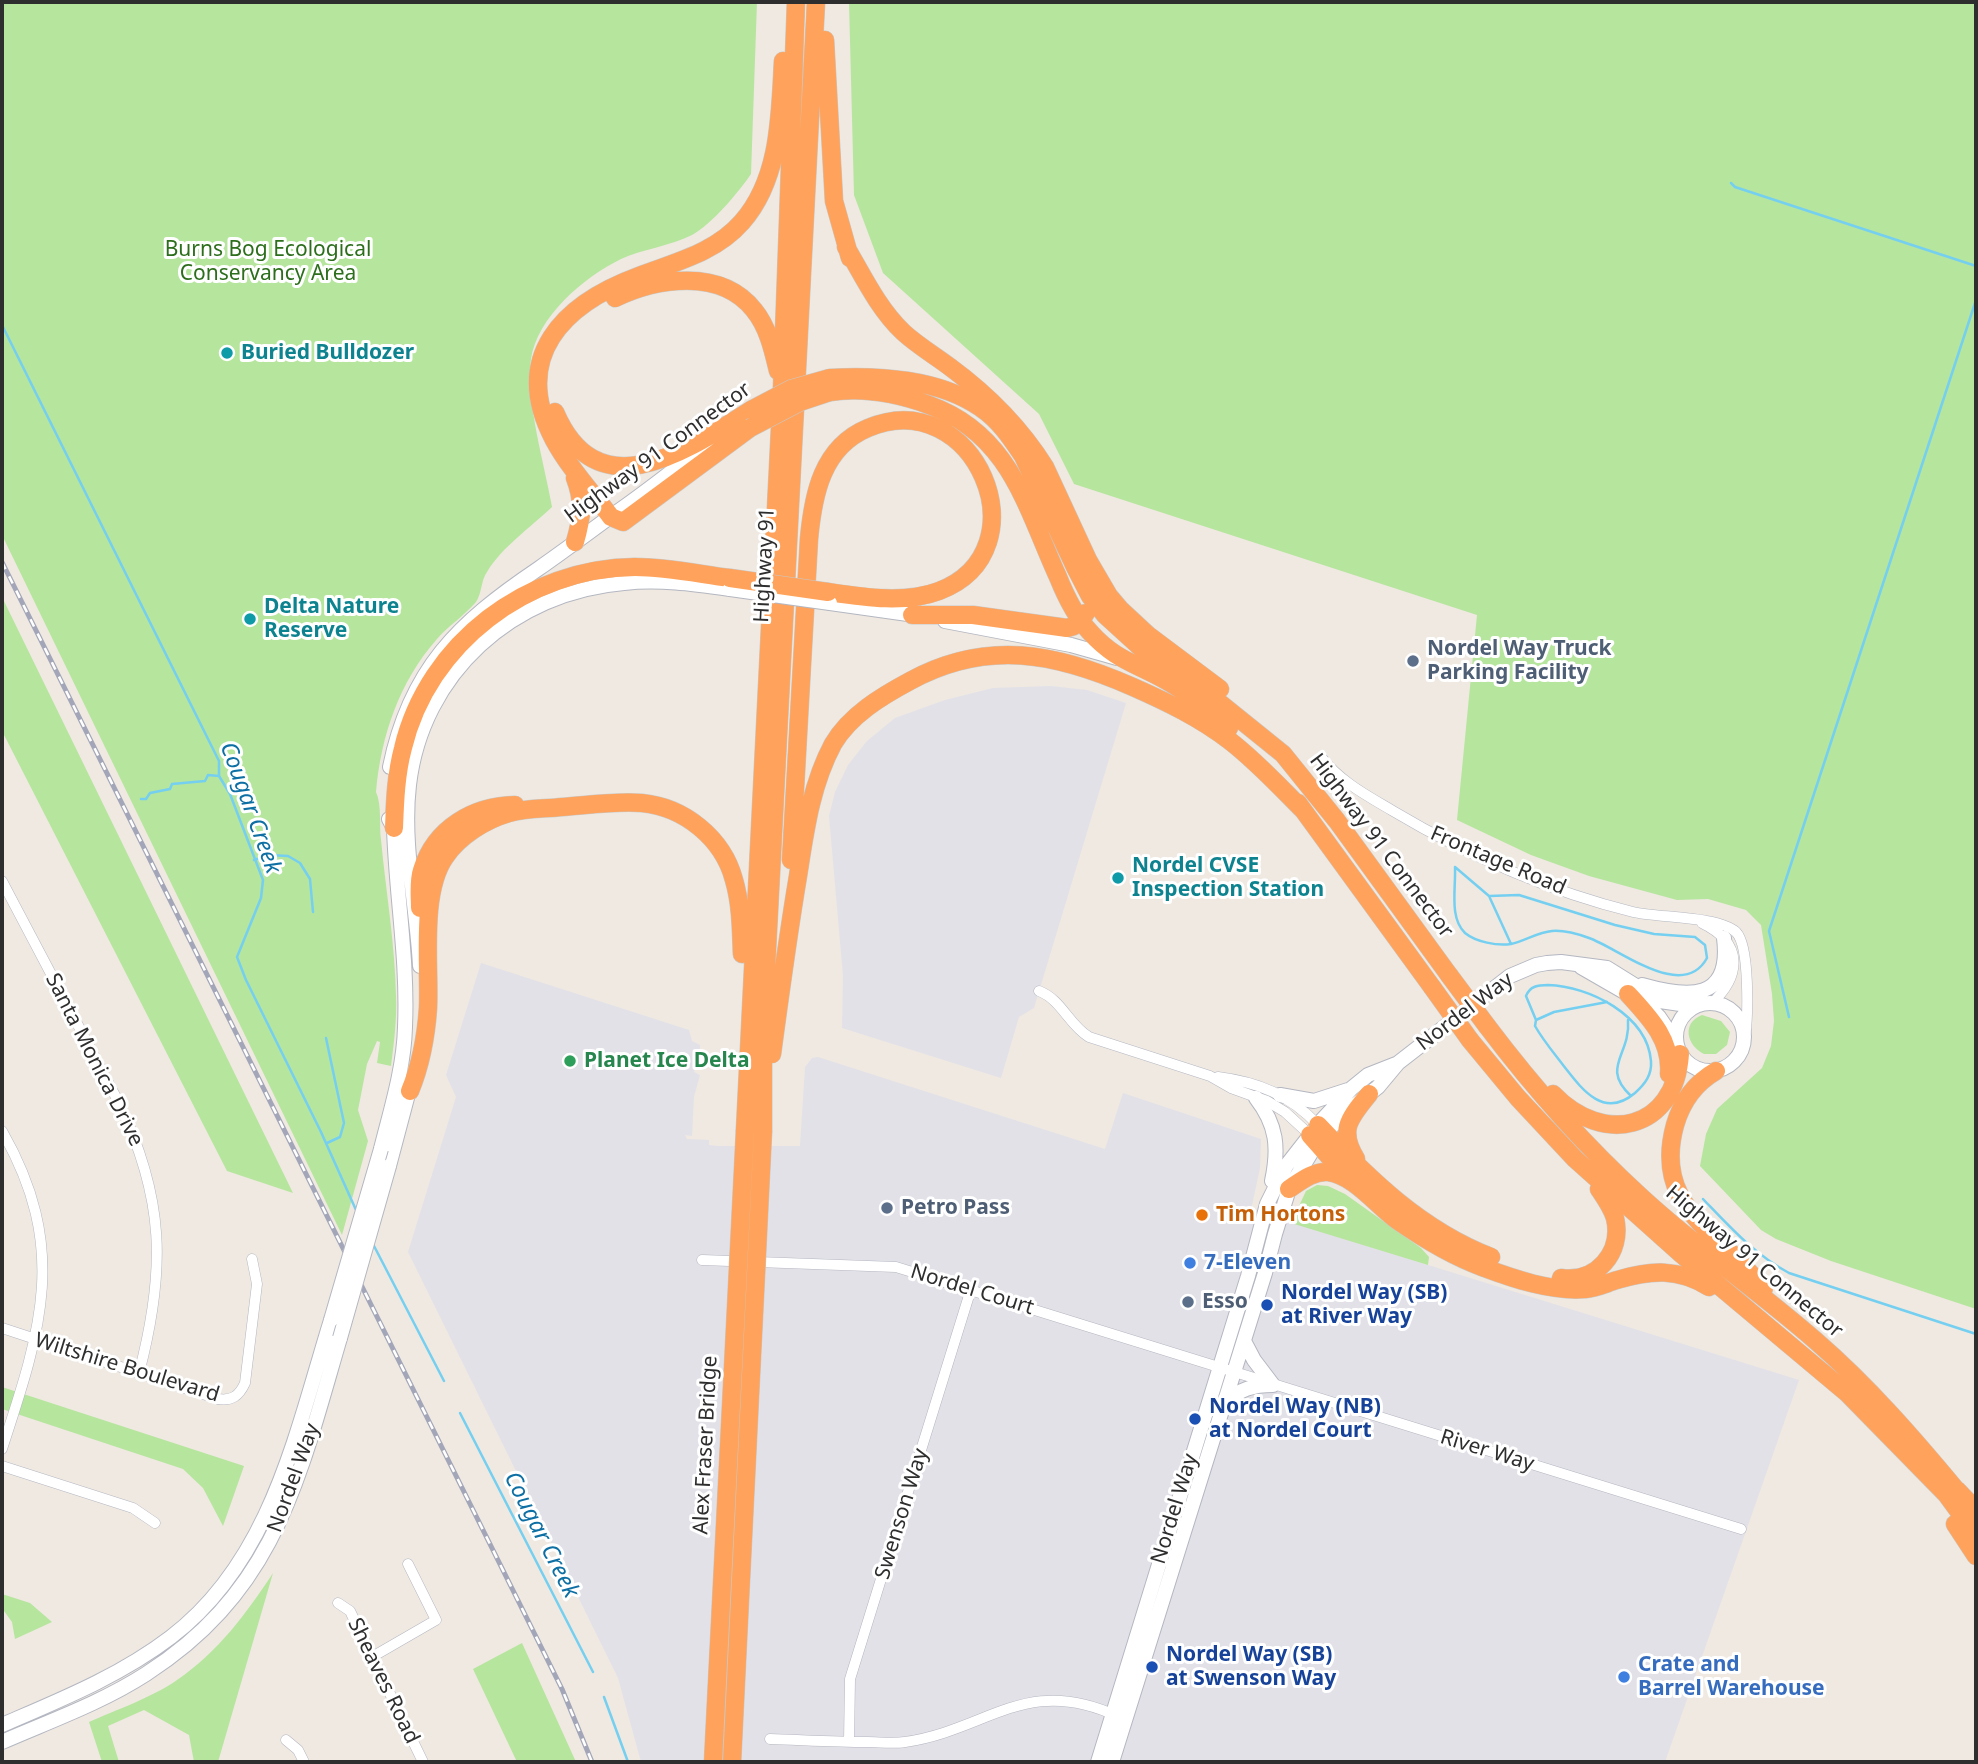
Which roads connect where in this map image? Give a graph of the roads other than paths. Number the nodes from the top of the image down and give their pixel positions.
1 (787, 2) edge
2 (796, 2) edge
3 (816, 2) edge
4 (822, 2) edge
5 (846, 247) junction
6 (830, 385) junction
7 (782, 388) junction
8 (983, 409) junction
9 (751, 419) junction
10 (568, 462) junction
11 (611, 517) junction
12 (575, 542) junction
13 (730, 584) junction
14 (1090, 596) junction
15 (829, 597) junction
16 (912, 615) junction
17 (1081, 621) junction
18 (1119, 659) junction
19 (1283, 754) junction
20 (1321, 757) dead end
21 (544, 809) junction
22 (1303, 810) junction
23 (394, 828) junction
24 (2, 881) edge
25 (1695, 920) junction
26 (1724, 938) junction
27 (419, 943) junction
28 (785, 950) junction
29 (1631, 989) junction
30 (1039, 991) dead end
31 (1711, 1004) junction
32 (1694, 1006) junction
33 (1487, 1027) junction
34 (1745, 1037) junction
35 (1678, 1048) junction
36 (1716, 1071) junction
37 (1210, 1076) junction
38 (410, 1091) junction
39 (1361, 1091) junction
40 (1280, 1095) junction
41 (1255, 1098) junction
42 (745, 1107) junction
43 (1640, 1119) junction
44 (745, 1130) joint
45 (2, 1131) edge
46 (763, 1131) junction
47 (1317, 1134) junction
48 (381, 1149) joint
49 (1575, 1158) junction
50 (1359, 1178) junction
51 (1289, 1189) junction
52 (1268, 1204) junction
53 (252, 1259) dead end
54 (702, 1260) dead end
55 (971, 1289) junction
56 (1745, 1308) junction
57 (2, 1328) edge
58 (35, 1339) junction
59 (1244, 1340) junction
60 (1815, 1340) junction
61 (1219, 1368) junction
62 (1233, 1372) junction
63 (139, 1373) junction
64 (1273, 1385) junction
65 (1223, 1404) junction
66 (2, 1449) edge
67 (1915, 1462) junction
68 (2, 1466) edge
69 (1976, 1512) edge
70 (155, 1523) dead end
71 (1741, 1529) dead end
72 (1976, 1535) edge
73 (1976, 1556) edge
74 (408, 1564) dead end
75 (338, 1603) dead end
76 (372, 1657) junction
77 (1119, 1717) junction
78 (2, 1725) edge
79 (770, 1739) dead end
80 (286, 1740) dead end
81 (2, 1742) edge
82 (849, 1742) junction
83 (304, 1762) edge
84 (423, 1762) edge
85 (713, 1762) edge
86 (732, 1762) edge
87 (1098, 1762) edge
88 (1112, 1762) edge

1 - 10 highway
2 - 7 highway, Highway 91
3 - 46 highway, Highway 91
4 - 5 highway
5 - 8 highway
5 - 19 highway
6 - 8 highway, Highway 91 Connector
6 - 9 highway, Highway 91 Connector, bridge
6 - 17 highway
7 - 9 highway
7 - 42 highway, Highway 91
8 - 14 highway, Highway 91 Connector
9 - 11 highway
10 - 11 highway
10 - 12 highway
11 - 12 main road, Highway 91 Connector
12 - 23 main road, Highway 91 Connector
13 - 15 highway, bridge
13 - 23 highway
13 - 27 main road
14 - 17 highway
14 - 19 highway, Highway 91 Connector
15 - 16 main road, Highway 91 Connector
15 - 28 highway
16 - 17 highway
16 - 18 main road, Highway 91 Connector
17 - 18 highway
18 - 22 highway, Highway 91 Connector
19 - 33 highway, Highway 91 Connector, bridge
20 - 25 street, Frontage Road
21 - 27 highway
21 - 38 highway
21 - 42 highway
22 - 28 highway
22 - 49 highway, Highway 91 Connector, bridge
23 - 48 main road, Highway 91 Connector
24 - 63 street, Santa Monica Drive
25 - 26 street, Frontage Road
25 - 34 street, Frontage Road
26 - 29 main road
26 - 31 street
27 - 38 main road
28 - 46 highway
29 - 32 main road, Nordel Way
29 - 35 main road, Nordel Way
29 - 39 main road, Nordel Way
29 - 43 highway
30 - 37 street
31 - 32 main road
31 - 34 main road
32 - 35 main road
33 - 43 highway
33 - 60 highway, Highway 91 Connector
34 - 36 main road
35 - 36 main road
35 - 43 highway
36 - 60 highway
37 - 40 street
37 - 41 street
38 - 81 main road, Nordel Way, bridge
39 - 40 main road
39 - 47 main road, Nordel Way
39 - 50 highway
40 - 47 street
41 - 47 street
41 - 52 main road
42 - 44 highway, Highway 91
44 - 85 highway, Alex Fraser Bridge, bridge
45 - 58 street
46 - 86 highway, Alex Fraser Bridge, bridge
47 - 50 highway
47 - 51 main road, Nordel Way
47 - 52 main road, Nordel Way
48 - 78 main road, Nordel Way, bridge
49 - 50 highway
49 - 56 highway, Highway 91 Connector
50 - 51 highway
50 - 56 highway
51 - 59 main road, Nordel Way
52 - 61 main road, Nordel Way
53 - 63 street, Wiltshire Boulevard
54 - 55 street, Nordel Court
55 - 61 street, Nordel Court
55 - 82 street, Swenson Way
56 - 67 highway, Highway 91 Connector
57 - 58 street, Wiltshire Boulevard
58 - 63 street, Wiltshire Boulevard
58 - 66 street
59 - 62 main road, Nordel Way
59 - 64 main road
60 - 69 highway, Highway 91 Connector
61 - 62 street, Nordel Court
61 - 77 main road, Nordel Way
62 - 64 street, River Way
62 - 65 main road, Nordel Way
64 - 65 main road
64 - 71 street, River Way
65 - 77 main road, Nordel Way
67 - 72 highway
67 - 73 highway
68 - 70 street
74 - 76 street
75 - 76 street, Sheaves Road
76 - 84 street, Sheaves Road
77 - 82 street
77 - 87 main road, Nordel Way
77 - 88 main road, Nordel Way
79 - 82 street
80 - 83 street

